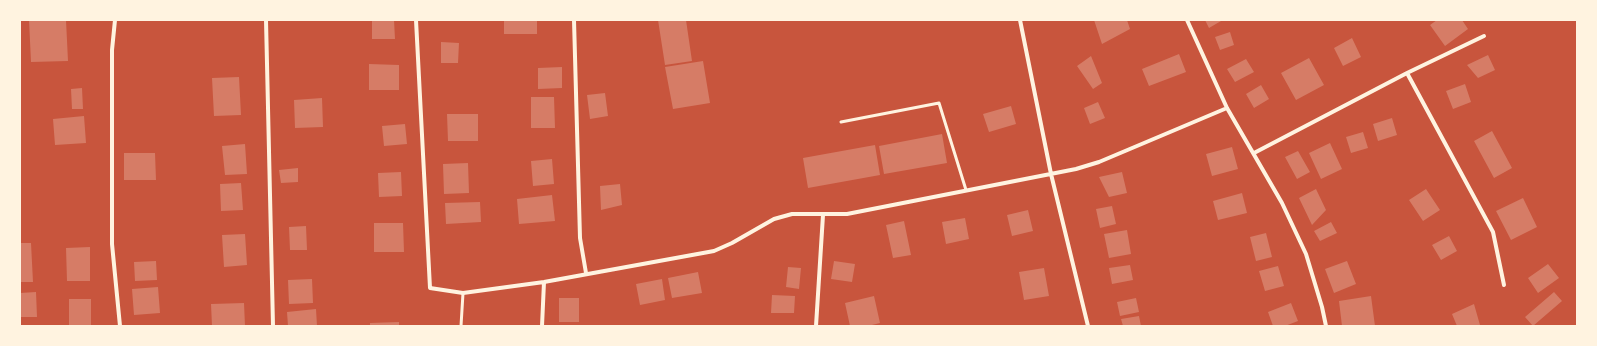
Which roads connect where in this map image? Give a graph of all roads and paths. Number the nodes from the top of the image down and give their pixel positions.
1 (115, 20) edge
2 (266, 20) edge
3 (416, 20) edge
4 (574, 20) edge
5 (1020, 20) edge
6 (1187, 20) edge
7 (1484, 36) dead end
8 (1407, 73) junction
9 (1227, 108) junction
10 (841, 122) dead end
11 (1254, 153) junction
12 (1051, 174) junction
13 (966, 190) junction
14 (823, 215) junction
15 (586, 273) junction
16 (544, 282) junction
17 (1504, 285) dead end
18 (463, 293) junction
19 (120, 326) edge
20 (273, 326) edge
21 (461, 326) edge
22 (542, 326) edge
23 (816, 326) edge
24 (1088, 326) edge
25 (1326, 326) edge

1 - 19 street
2 - 20 street
3 - 18 street
4 - 15 street
5 - 12 street
6 - 9 street
7 - 8 street
8 - 11 street
8 - 17 street
9 - 11 street
9 - 12 street
10 - 13 lane
11 - 25 street
12 - 13 street
12 - 24 street
13 - 14 street
14 - 15 street
14 - 23 street
15 - 16 street
16 - 18 street
16 - 22 street
18 - 21 lane

